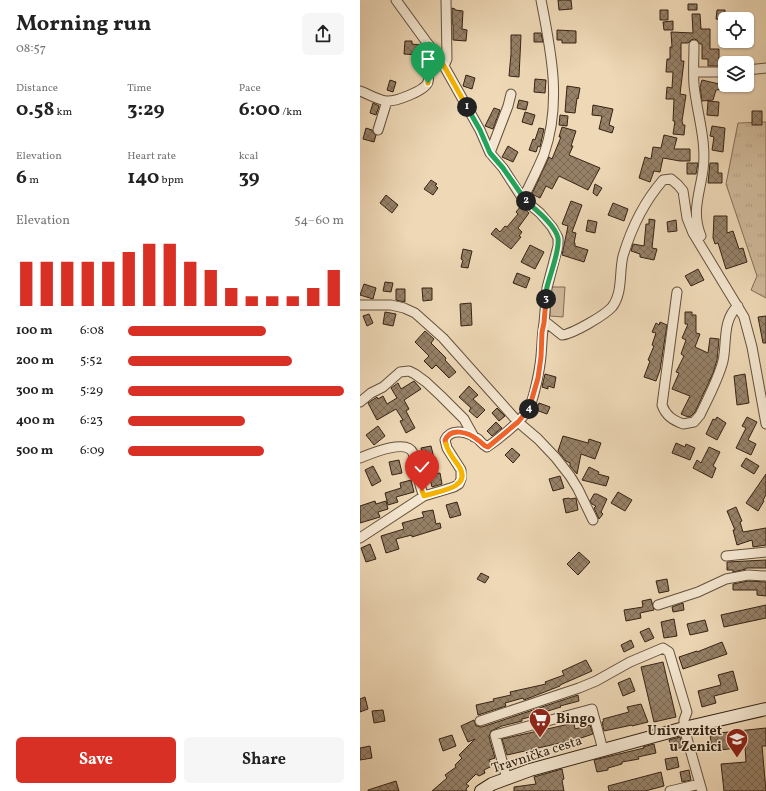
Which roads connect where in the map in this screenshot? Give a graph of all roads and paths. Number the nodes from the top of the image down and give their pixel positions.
1 (396, 0) edge
2 (446, 0) edge
3 (541, 0) edge
4 (429, 44) junction
5 (694, 45) dead end
6 (444, 66) junction
7 (766, 68) edge
8 (754, 69) edge
9 (694, 72) junction
10 (718, 72) edge
11 (360, 91) edge
12 (511, 94) dead end
13 (387, 101) junction
14 (378, 130) dead end
15 (490, 153) junction
16 (524, 199) junction
17 (699, 242) junction
18 (677, 292) dead end
19 (360, 305) edge
20 (738, 306) junction
21 (544, 323) junction
22 (360, 402) edge
23 (518, 422) junction
24 (766, 424) edge
25 (474, 437) junction
26 (360, 458) edge
27 (424, 496) junction
28 (593, 520) dead end
29 (360, 538) edge
30 (766, 552) edge
31 (726, 556) dead end
32 (766, 576) edge
33 (658, 605) dead end
34 (766, 709) edge
35 (480, 721) dead end
36 (684, 728) junction
37 (603, 750) junction
38 (507, 779) junction
39 (701, 787) edge
40 (482, 791) edge
41 (670, 791) edge

1 - 4 street
2 - 6 street
3 - 16 street
4 - 6 street
4 - 13 street
5 - 9 street
6 - 15 street
7 - 8 street
9 - 10 street
9 - 17 street
11 - 13 street
12 - 15 street
13 - 14 street
15 - 16 street
16 - 21 street
17 - 20 street
17 - 21 street
18 - 20 street
19 - 23 street
20 - 24 street
21 - 23 street
22 - 25 street
23 - 25 street
23 - 28 street
25 - 27 street
26 - 27 street
27 - 29 street
30 - 31 street
32 - 33 street
34 - 36 main road, Travnička cesta
35 - 36 street
36 - 37 main road, Travnička cesta
36 - 39 street
37 - 38 main road, Travnička cesta
37 - 38 street
38 - 40 main road, Travnička cesta
39 - 41 street

